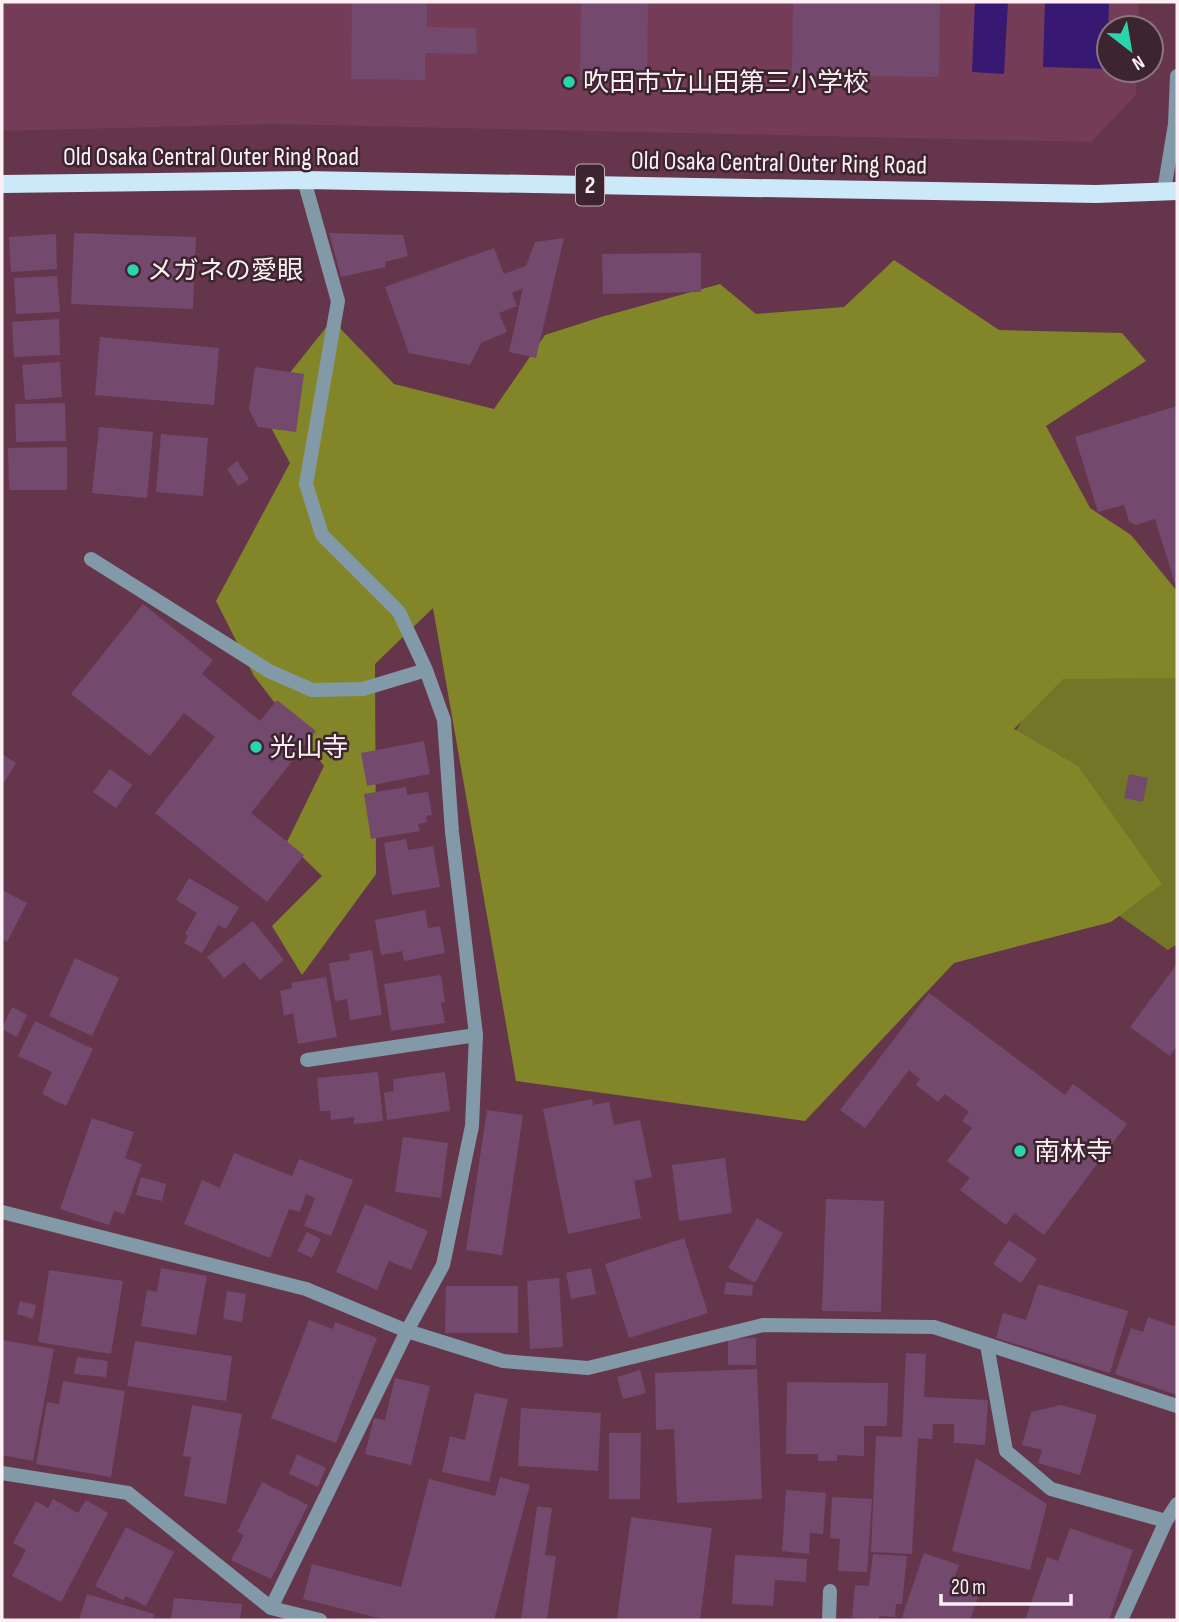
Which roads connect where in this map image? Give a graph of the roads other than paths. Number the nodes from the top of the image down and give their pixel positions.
1 (1177, 76) edge
2 (304, 180) junction
3 (2, 184) edge
4 (1171, 191) edge
5 (91, 559) dead end
6 (426, 670) junction
7 (476, 1035) junction
8 (307, 1060) dead end
9 (2, 1212) edge
10 (407, 1331) junction
11 (987, 1345) junction
12 (1177, 1406) edge
13 (2, 1473) edge
14 (1177, 1504) edge
15 (1166, 1521) junction
16 (830, 1591) dead end
17 (271, 1608) junction
18 (320, 1620) edge
19 (830, 1620) edge
20 (1121, 1620) edge

1 - 4 street
2 - 3 main road, Old Osaka Central Outer Ring Road / 2
2 - 4 main road, Old Osaka Central Outer Ring Road / 2
2 - 6 street
5 - 6 street
6 - 7 street
7 - 8 street
7 - 10 street
9 - 10 street
10 - 11 street
10 - 17 street
11 - 12 street
11 - 15 street
13 - 17 street
14 - 15 street
15 - 20 street
16 - 19 street
17 - 18 street

